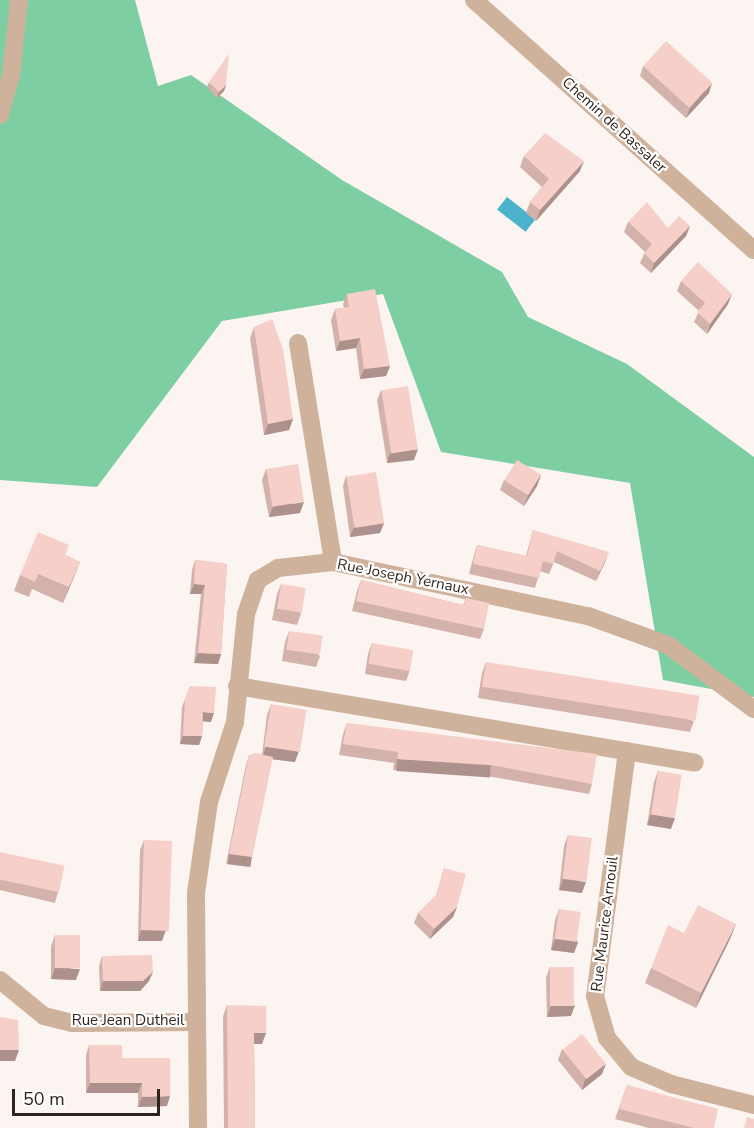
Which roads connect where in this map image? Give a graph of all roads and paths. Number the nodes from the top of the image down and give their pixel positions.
1 (19, 0) edge
2 (474, 0) edge
3 (0, 115) edge
4 (754, 249) edge
5 (298, 343) dead end
6 (333, 562) junction
7 (237, 686) junction
8 (754, 709) edge
9 (627, 751) junction
10 (695, 763) dead end
11 (0, 980) edge
12 (197, 1022) junction
13 (754, 1105) edge
14 (198, 1128) edge

1 - 3 street
2 - 4 street, Chemin de Bassaler
5 - 6 street
6 - 7 street, Rue Joseph Yernaux
6 - 8 street, Rue Joseph Yernaux
7 - 9 street
7 - 12 street, Rue Joseph Yernaux
9 - 10 street
9 - 13 street, Rue Maurice Arnouil
11 - 12 street, Rue Jean Dutheil
12 - 14 street, Rue Joseph Yernaux

